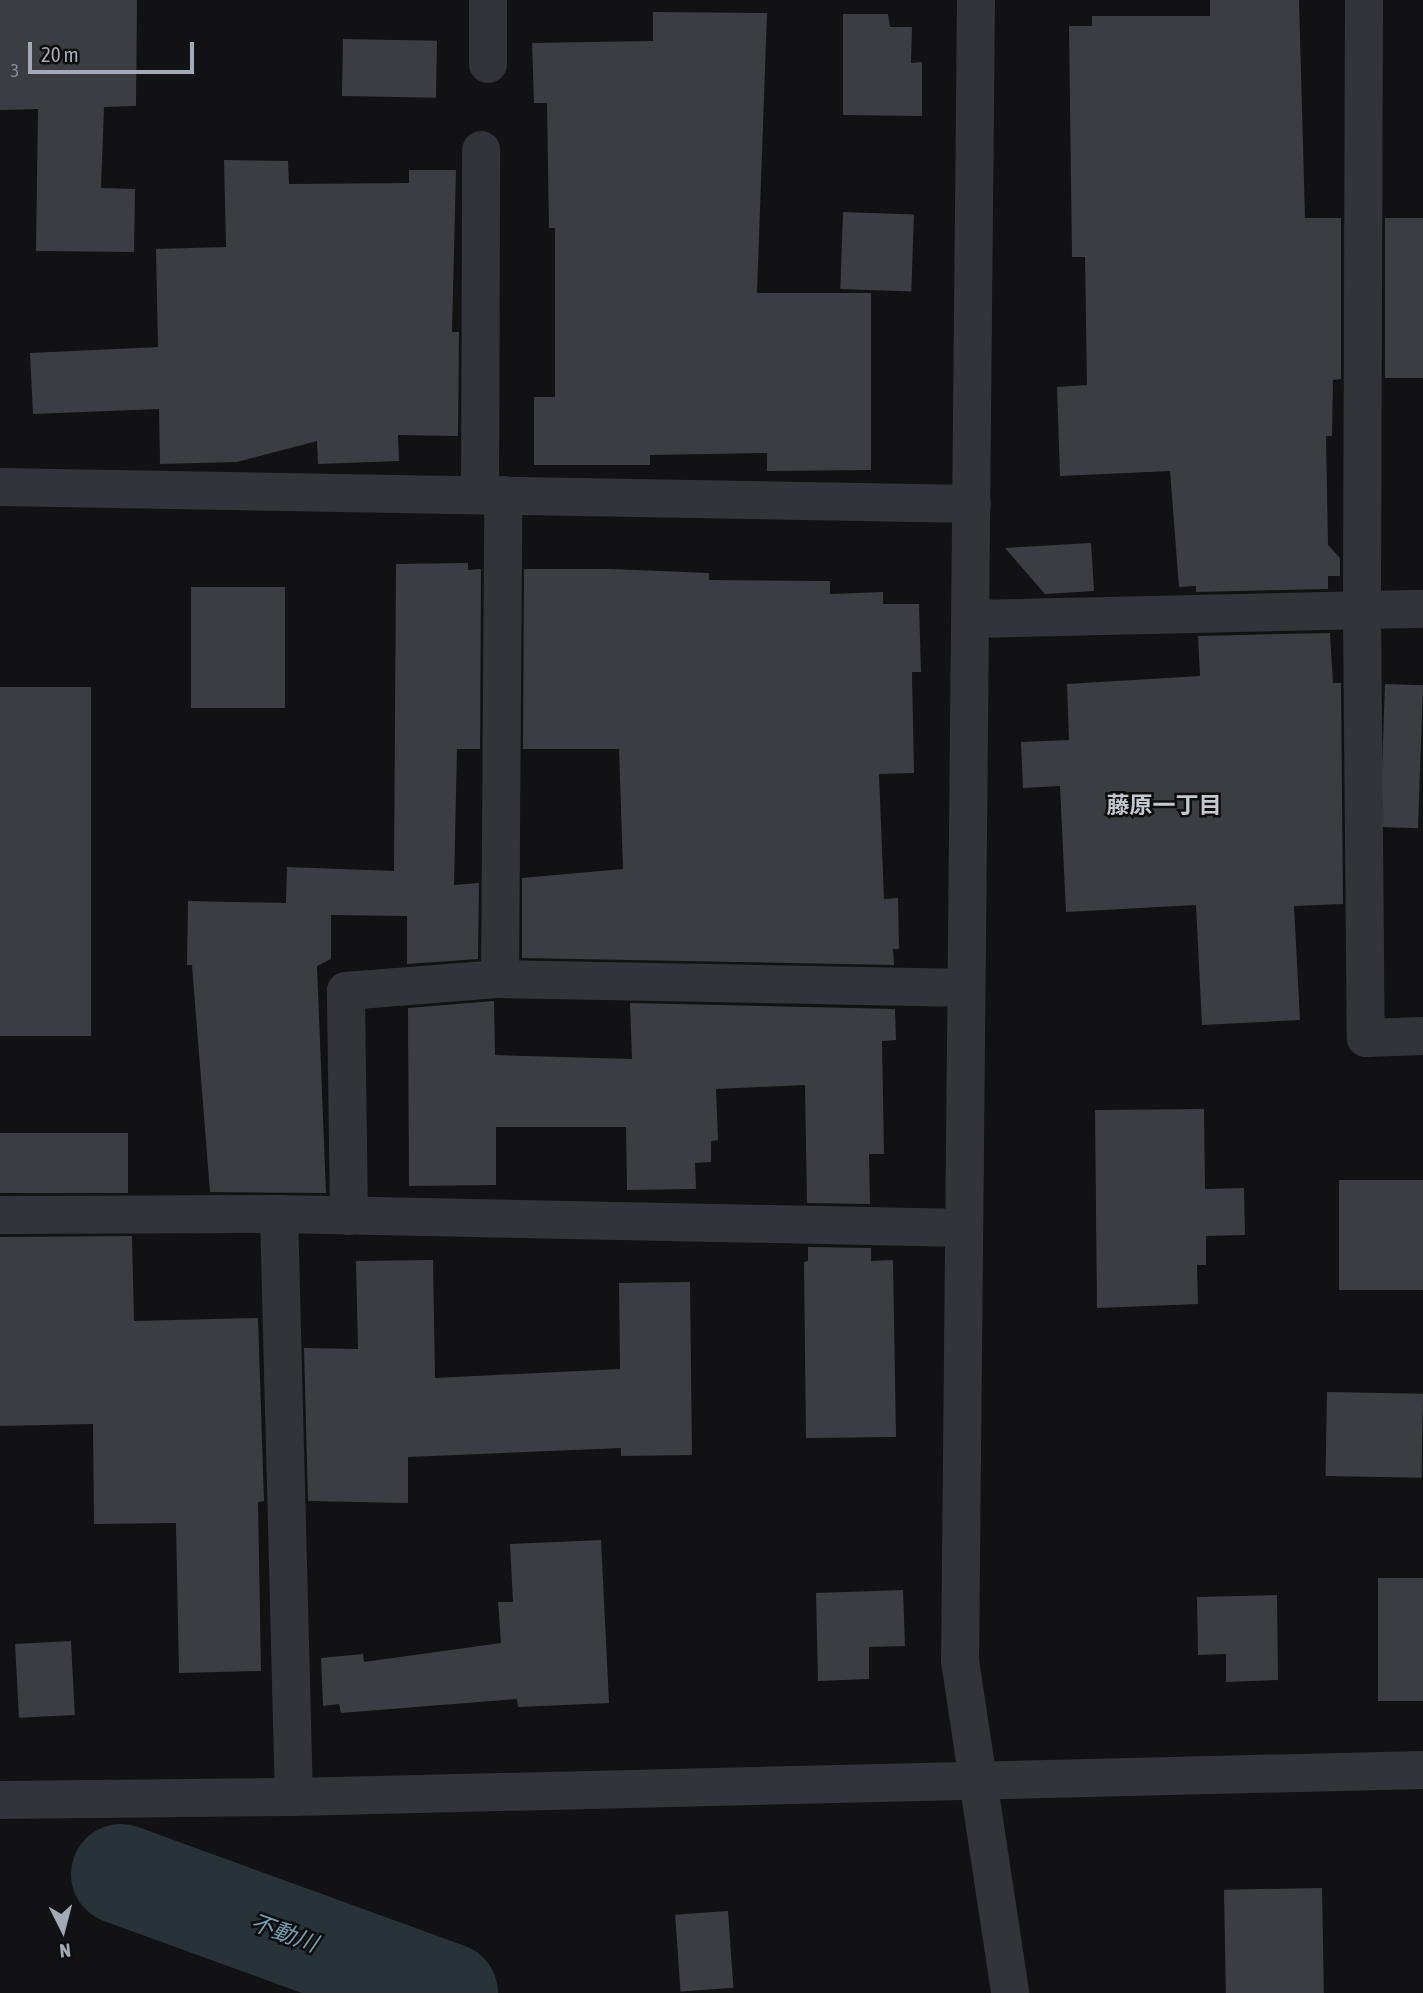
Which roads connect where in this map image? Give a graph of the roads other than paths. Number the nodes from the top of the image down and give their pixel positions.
1 (488, 0) edge
2 (976, 0) edge
3 (1364, 0) edge
4 (488, 64) dead end
5 (481, 150) dead end
6 (0, 487) edge
7 (491, 495) junction
8 (972, 504) junction
9 (1423, 608) edge
10 (1362, 610) junction
11 (972, 619) junction
12 (500, 979) junction
13 (966, 988) junction
14 (1423, 1036) edge
15 (279, 1214) junction
16 (0, 1215) edge
17 (349, 1216) junction
18 (963, 1228) junction
19 (1423, 1770) edge
20 (975, 1781) junction
21 (295, 1797) junction
22 (0, 1800) edge
23 (1010, 1993) edge

1 - 4 street
2 - 8 street
3 - 10 street
5 - 7 street
6 - 7 street
7 - 8 street
7 - 12 street
8 - 11 street
9 - 10 street
10 - 11 street
10 - 14 street
11 - 13 street
12 - 13 street
12 - 17 street
13 - 18 street
15 - 16 street
15 - 17 street
15 - 21 street
17 - 18 street
18 - 20 street
19 - 20 street
20 - 21 street
20 - 23 street
21 - 22 street

